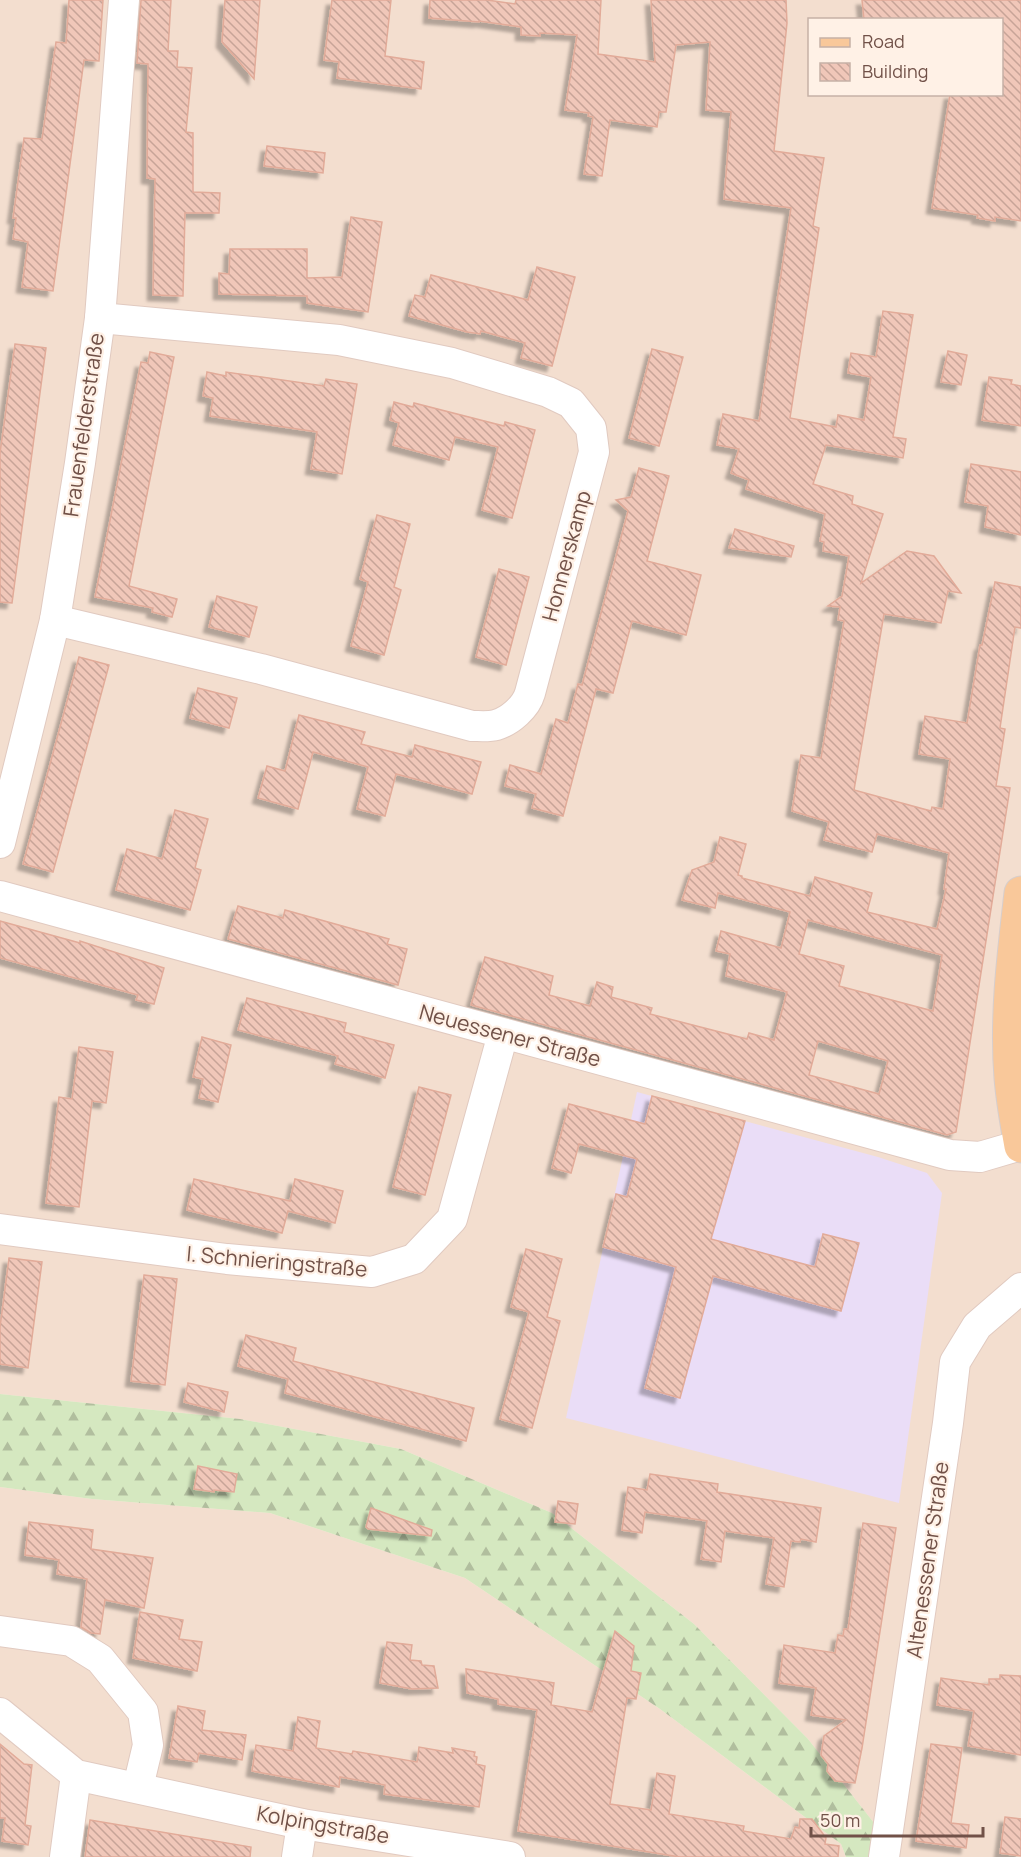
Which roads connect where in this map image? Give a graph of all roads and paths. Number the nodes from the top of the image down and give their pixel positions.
1 (124, 0) edge
2 (100, 318) junction
3 (55, 620) junction
4 (0, 843) edge
5 (1021, 893) edge
6 (0, 896) edge
7 (503, 1034) junction
8 (1021, 1145) edge
9 (0, 1229) edge
10 (1021, 1288) edge
11 (0, 1630) edge
12 (0, 1713) edge
13 (76, 1775) junction
14 (138, 1787) junction
15 (302, 1824) junction
16 (893, 1856) edge
17 (65, 1857) edge
18 (297, 1857) edge
19 (510, 1857) edge

1 - 2 street, Frauenfelderstraße
2 - 3 street, Frauenfelderstraße
2 - 3 street, Honnerskamp
3 - 4 street, Frauenfelderstraße
5 - 8 main road
6 - 7 street, Neuessener Straße
7 - 8 street, Neuessener Straße
7 - 9 street, I. Schnieringstraße
10 - 16 street, Altenessener Straße
11 - 14 street
12 - 13 street, Kolpingstraße
13 - 14 street, Kolpingstraße
13 - 17 street
14 - 15 street, Kolpingstraße
15 - 18 street
15 - 19 street, Kolpingstraße

